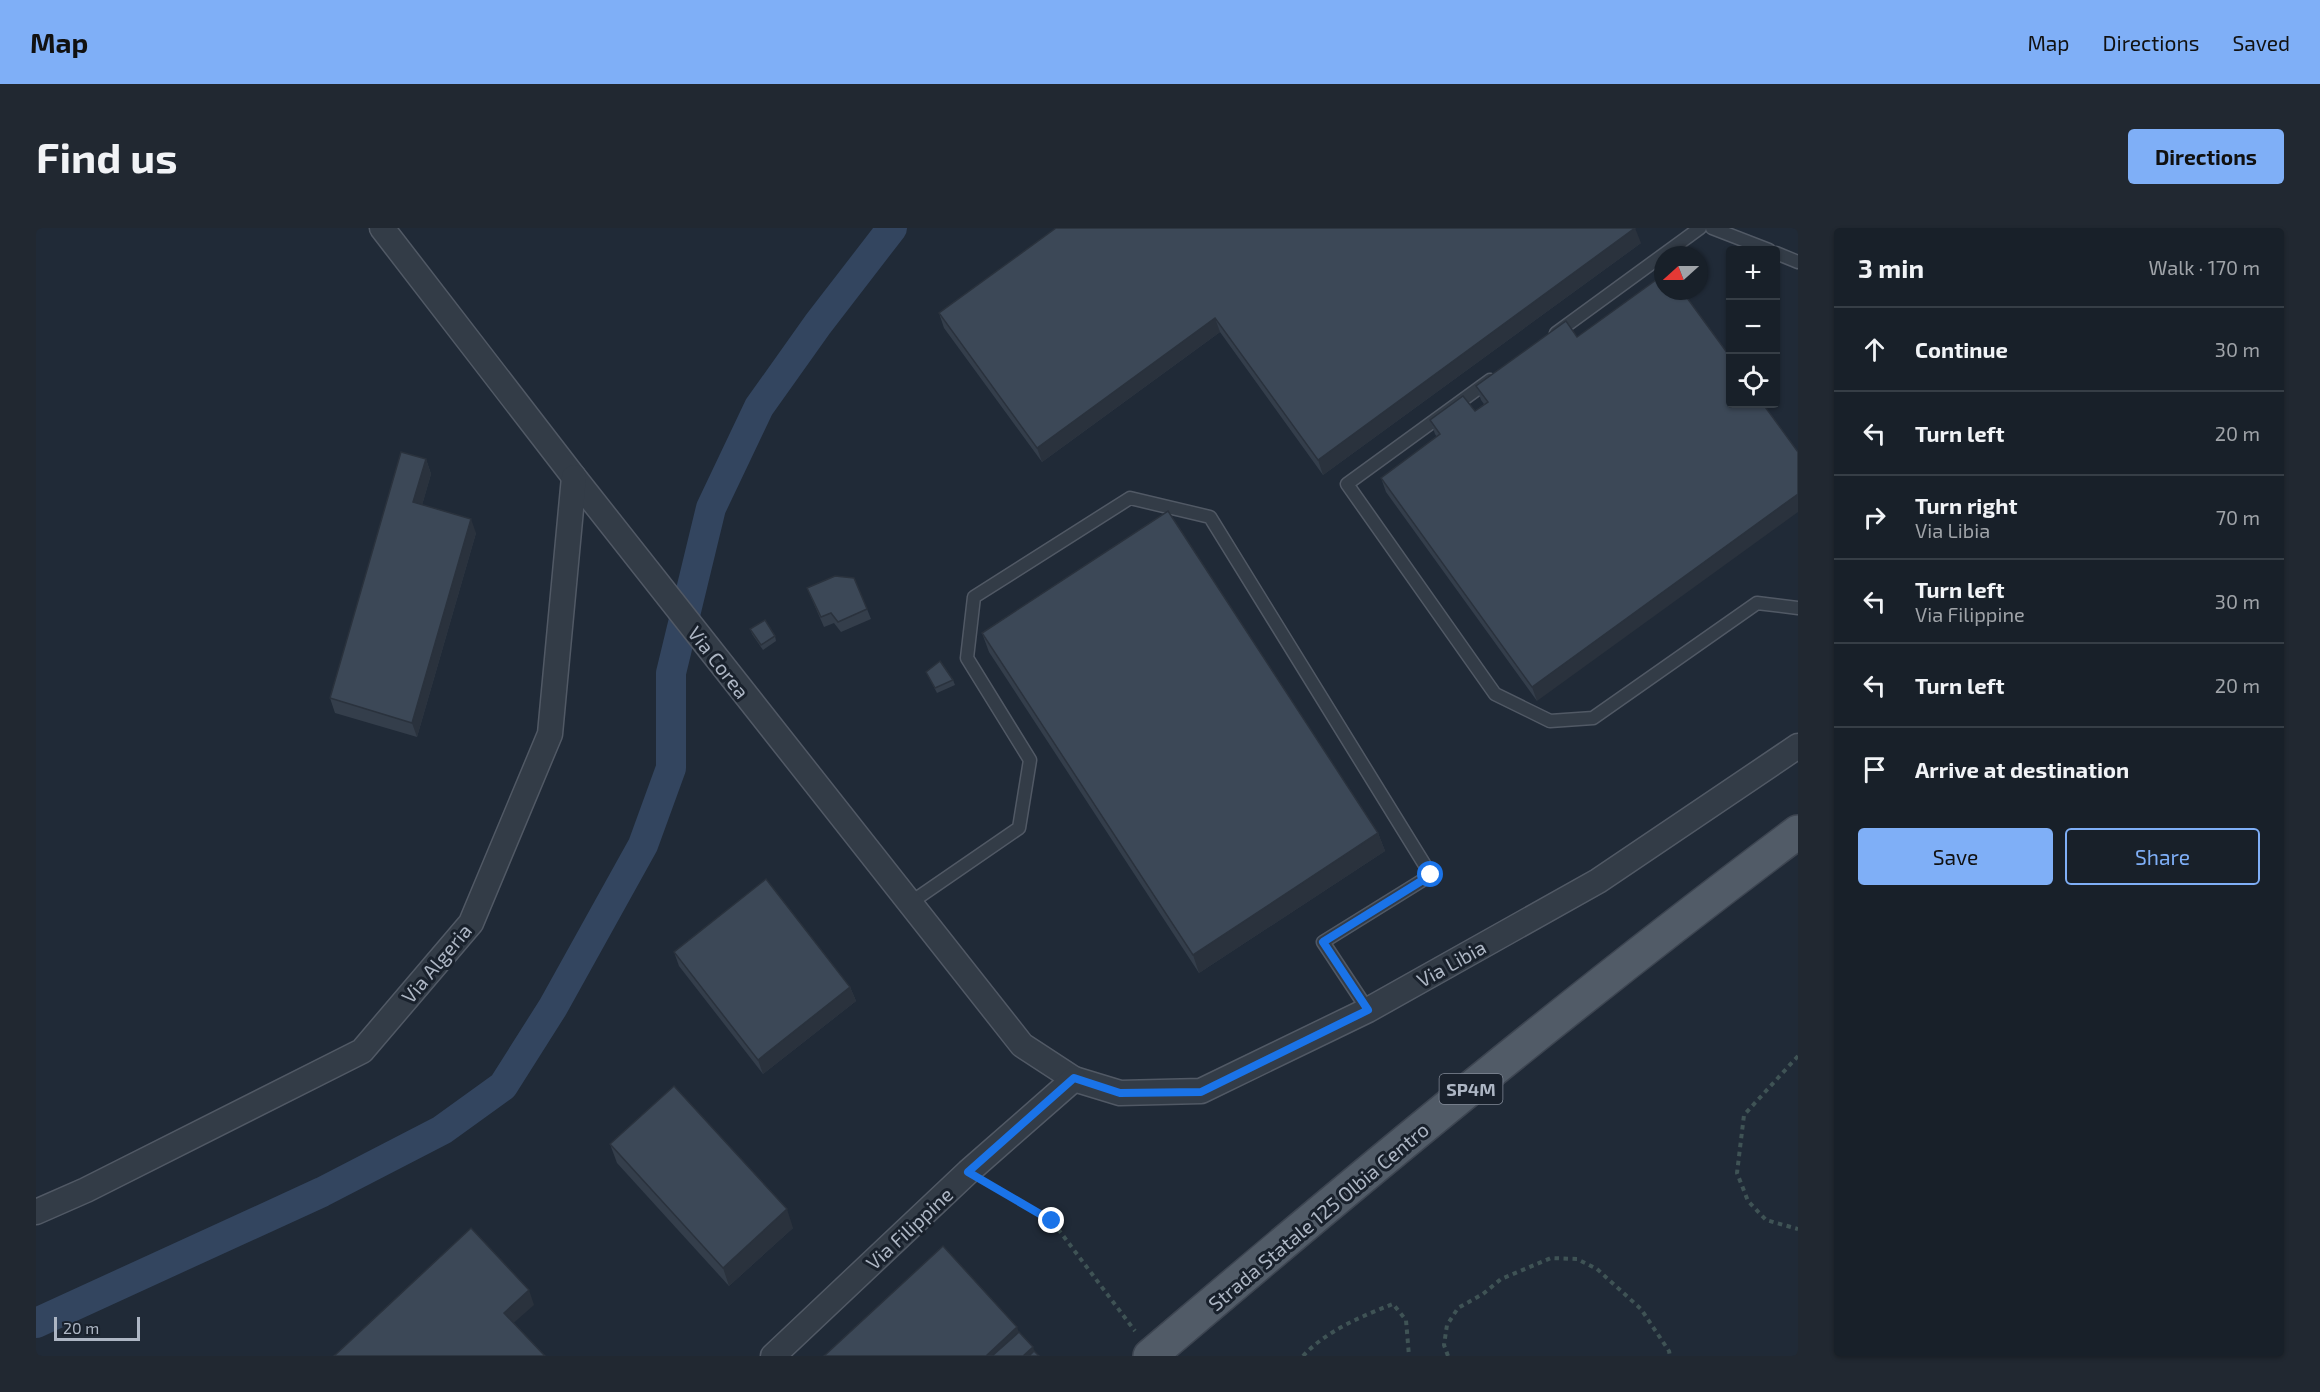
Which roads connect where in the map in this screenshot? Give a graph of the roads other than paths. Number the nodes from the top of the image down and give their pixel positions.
1 (382, 228) edge
2 (1700, 228) edge
3 (1712, 228) edge
4 (1759, 246) edge
5 (1780, 255) edge
6 (1798, 262) edge
7 (1548, 338) edge
8 (1500, 373) edge
9 (574, 477) junction
10 (1798, 608) edge
11 (1798, 746) edge
12 (1798, 832) edge
13 (910, 903) junction
14 (1368, 1010) junction
15 (1074, 1078) junction
16 (36, 1212) edge
17 (1143, 1347) edge
18 (773, 1356) edge

1 - 9 street, Via Corea
2 - 7 lane
3 - 4 lane
5 - 6 lane
8 - 10 lane
9 - 13 street, Via Corea
9 - 16 street, Via Algeria
11 - 14 street, Via Libia
12 - 17 main road, Strada Statale 125 Olbia Centro / SP4M
13 - 14 lane
13 - 15 street, Via Corea
14 - 15 street, Via Libia
15 - 18 street, Via Filippine

